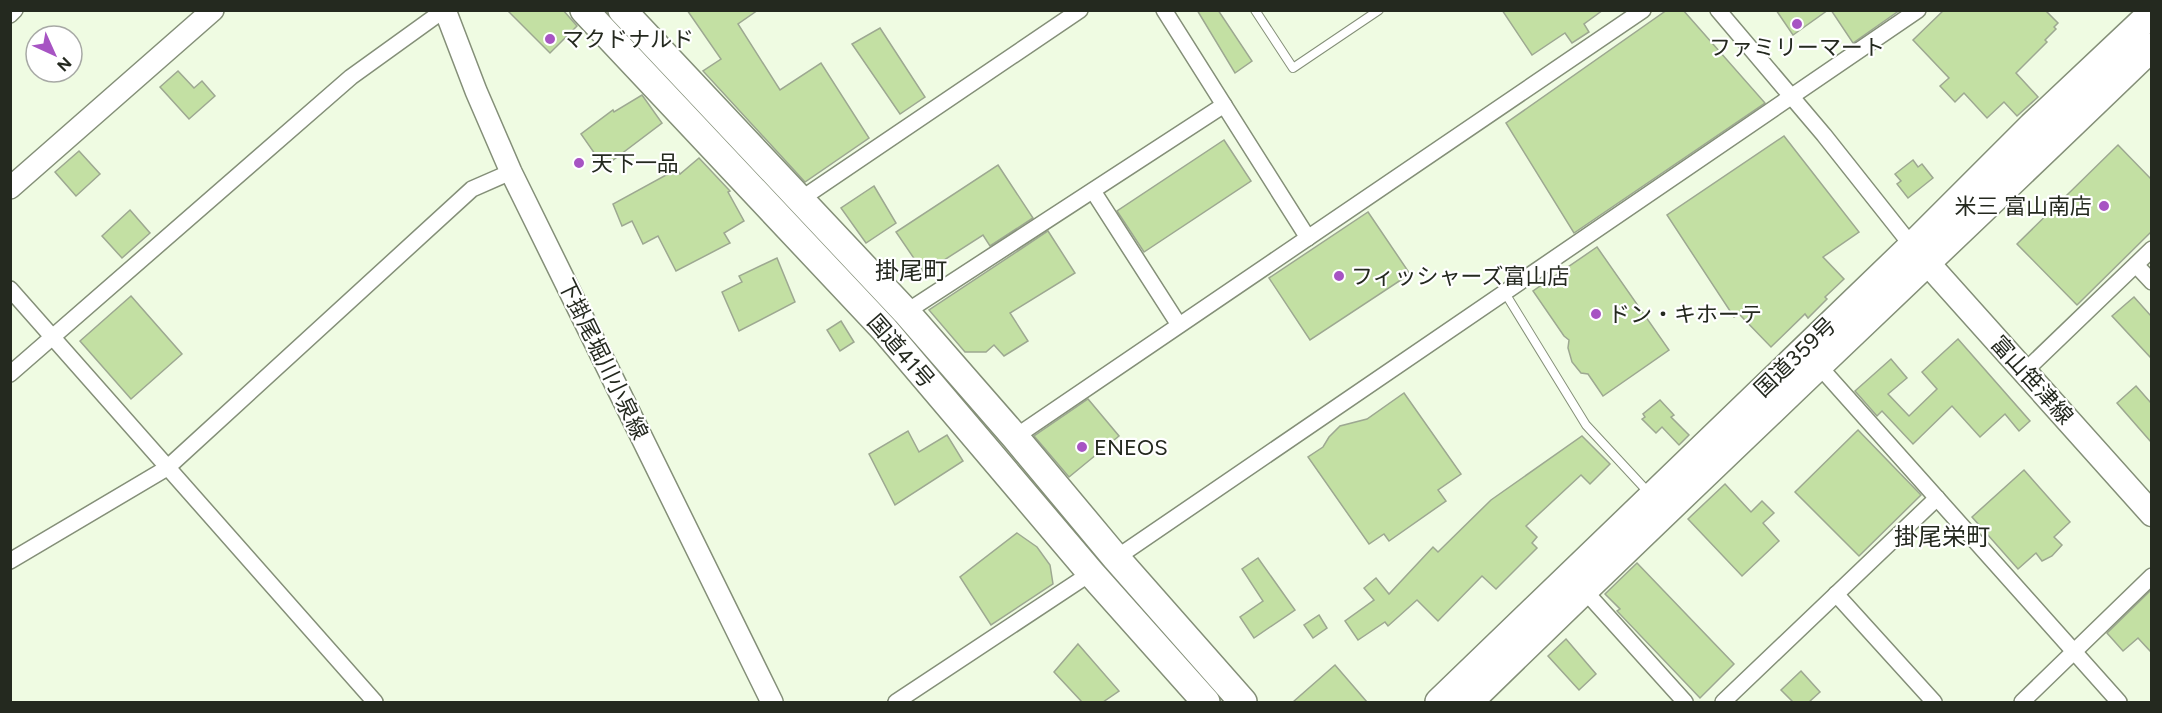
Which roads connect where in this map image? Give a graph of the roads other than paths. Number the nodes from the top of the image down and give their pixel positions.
1 (15, 10) edge
2 (213, 10) edge
3 (444, 10) edge
4 (584, 10) edge
5 (1080, 10) edge
6 (1164, 10) edge
7 (1255, 10) edge
8 (1379, 10) edge
9 (1642, 10) edge
10 (1718, 10) edge
11 (1918, 10) edge
12 (624, 11) edge
13 (2151, 13) edge
14 (10, 15) edge
15 (603, 31) junction
16 (2151, 47) edge
17 (1791, 98) junction
18 (1224, 105) junction
19 (511, 172) junction
20 (10, 188) edge
21 (1093, 191) junction
22 (801, 199) junction
23 (1308, 238) junction
24 (2151, 249) edge
25 (1920, 255) junction
26 (2136, 265) junction
27 (2151, 282) edge
28 (10, 289) edge
29 (1505, 293) junction
30 (906, 312) junction
31 (1179, 325) junction
32 (53, 337) junction
33 (1819, 366) junction
34 (2024, 372) junction
35 (10, 374) edge
36 (1015, 436) junction
37 (167, 468) junction
38 (1652, 496) junction
39 (1937, 498) junction
40 (2151, 514) edge
41 (1116, 558) junction
42 (10, 561) edge
43 (1091, 573) junction
44 (2151, 576) edge
45 (1584, 590) junction
46 (1836, 594) junction
47 (2074, 652) junction
48 (375, 702) edge
49 (772, 702) edge
50 (896, 702) edge
51 (1206, 702) edge
52 (1244, 702) edge
53 (1439, 702) edge
54 (1469, 702) edge
55 (1685, 702) edge
56 (1723, 702) edge
57 (1934, 702) edge
58 (2022, 702) edge
59 (2119, 702) edge

1 - 14 street
2 - 20 main road
3 - 19 main road, 下掛尾堀川小泉線
3 - 32 street
4 - 15 highway, 国道41号
5 - 22 street
6 - 18 street
7 - 8 lane
9 - 23 street
10 - 17 street
11 - 17 street
12 - 15 main road
12 - 22 highway, 国道41号
13 - 25 highway, 国道359号
15 - 43 highway, 国道41号
16 - 25 highway, 国道359号
17 - 25 street
17 - 29 street
18 - 21 street
18 - 23 street
19 - 37 street
19 - 49 main road, 下掛尾堀川小泉線
21 - 30 street
21 - 31 street
22 - 30 highway, 国道41号
23 - 31 street
24 - 26 street
25 - 33 highway, 国道359号
25 - 34 main road, 富山笹津線
25 - 38 highway, 国道359号
26 - 27 street
26 - 34 street
28 - 32 street
29 - 38 lane
29 - 41 street
30 - 36 highway, 国道41号
31 - 36 street
32 - 35 street
32 - 37 street
33 - 39 street
33 - 45 highway, 国道359号
34 - 40 main road, 富山笹津線
36 - 41 highway, 国道41号
37 - 42 street
37 - 48 street
38 - 53 highway, 国道359号
39 - 46 street
39 - 47 street
41 - 52 highway, 国道41号
43 - 50 street
43 - 51 highway, 国道41号
44 - 47 street
45 - 54 highway, 国道359号
45 - 55 street
46 - 56 street
46 - 57 street
47 - 58 street
47 - 59 street

